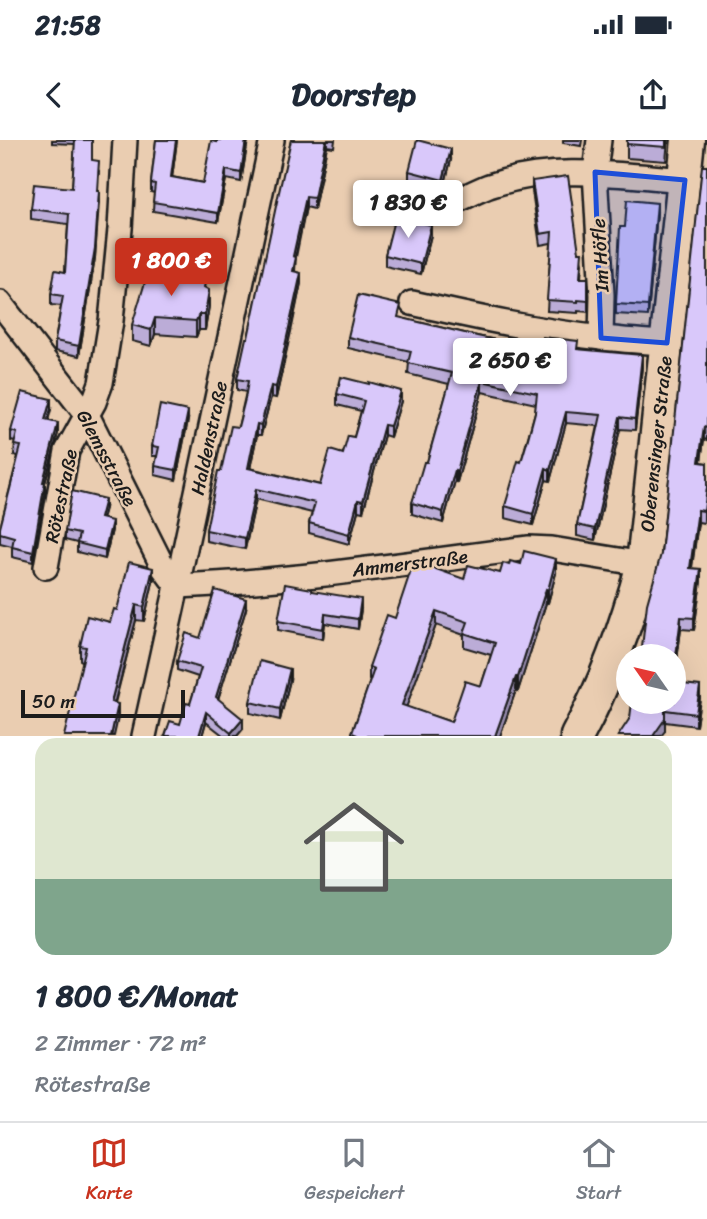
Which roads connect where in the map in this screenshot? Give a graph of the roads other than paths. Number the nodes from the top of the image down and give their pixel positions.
1 (125, 140) edge
2 (272, 140) edge
3 (599, 140) edge
4 (688, 140) edge
5 (595, 173) junction
6 (685, 180) junction
7 (449, 204) dead end
8 (0, 303) edge
9 (412, 303) dead end
10 (601, 338) junction
11 (667, 343) junction
12 (87, 415) junction
13 (643, 564) junction
14 (46, 566) dead end
15 (177, 586) junction
16 (144, 736) edge
17 (577, 736) edge

1 - 12 street, Rötestraße
2 - 15 street, Haldenstraße
3 - 5 street, Im Höfle
4 - 6 street, Oberensinger Straße
5 - 6 street
5 - 7 street
5 - 10 street, Im Höfle
6 - 11 street, Oberensinger Straße
8 - 12 street, Glemsstraße
9 - 10 street
10 - 11 street
11 - 13 street, Oberensinger Straße
12 - 14 street, Rötestraße
12 - 15 street, Glemsstraße
13 - 15 street, Ammerstraße
13 - 17 street, Oberensinger Straße
15 - 16 street, Haldenstraße

